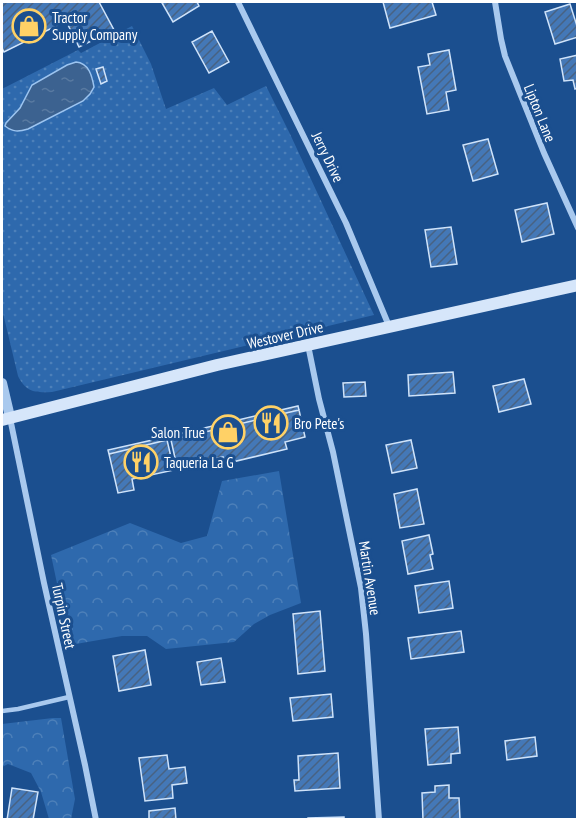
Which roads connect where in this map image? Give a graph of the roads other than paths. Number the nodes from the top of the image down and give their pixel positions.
1 (238, 2) edge
2 (495, 2) edge
3 (578, 228) edge
4 (578, 285) edge
5 (389, 327) junction
6 (308, 345) junction
7 (2, 383) edge
8 (6, 419) edge
9 (69, 698) junction
10 (2, 711) edge
11 (96, 819) edge
12 (379, 819) edge

1 - 5 street, Jerry Drive
2 - 3 street, Lipton Lane
4 - 5 main road, Westover Drive
5 - 6 main road, Westover Drive
6 - 8 main road, Westover Drive
6 - 12 street, Martin Avenue
7 - 8 street
8 - 9 street, Turpin Street
9 - 10 lane
9 - 11 street, Turpin Street

